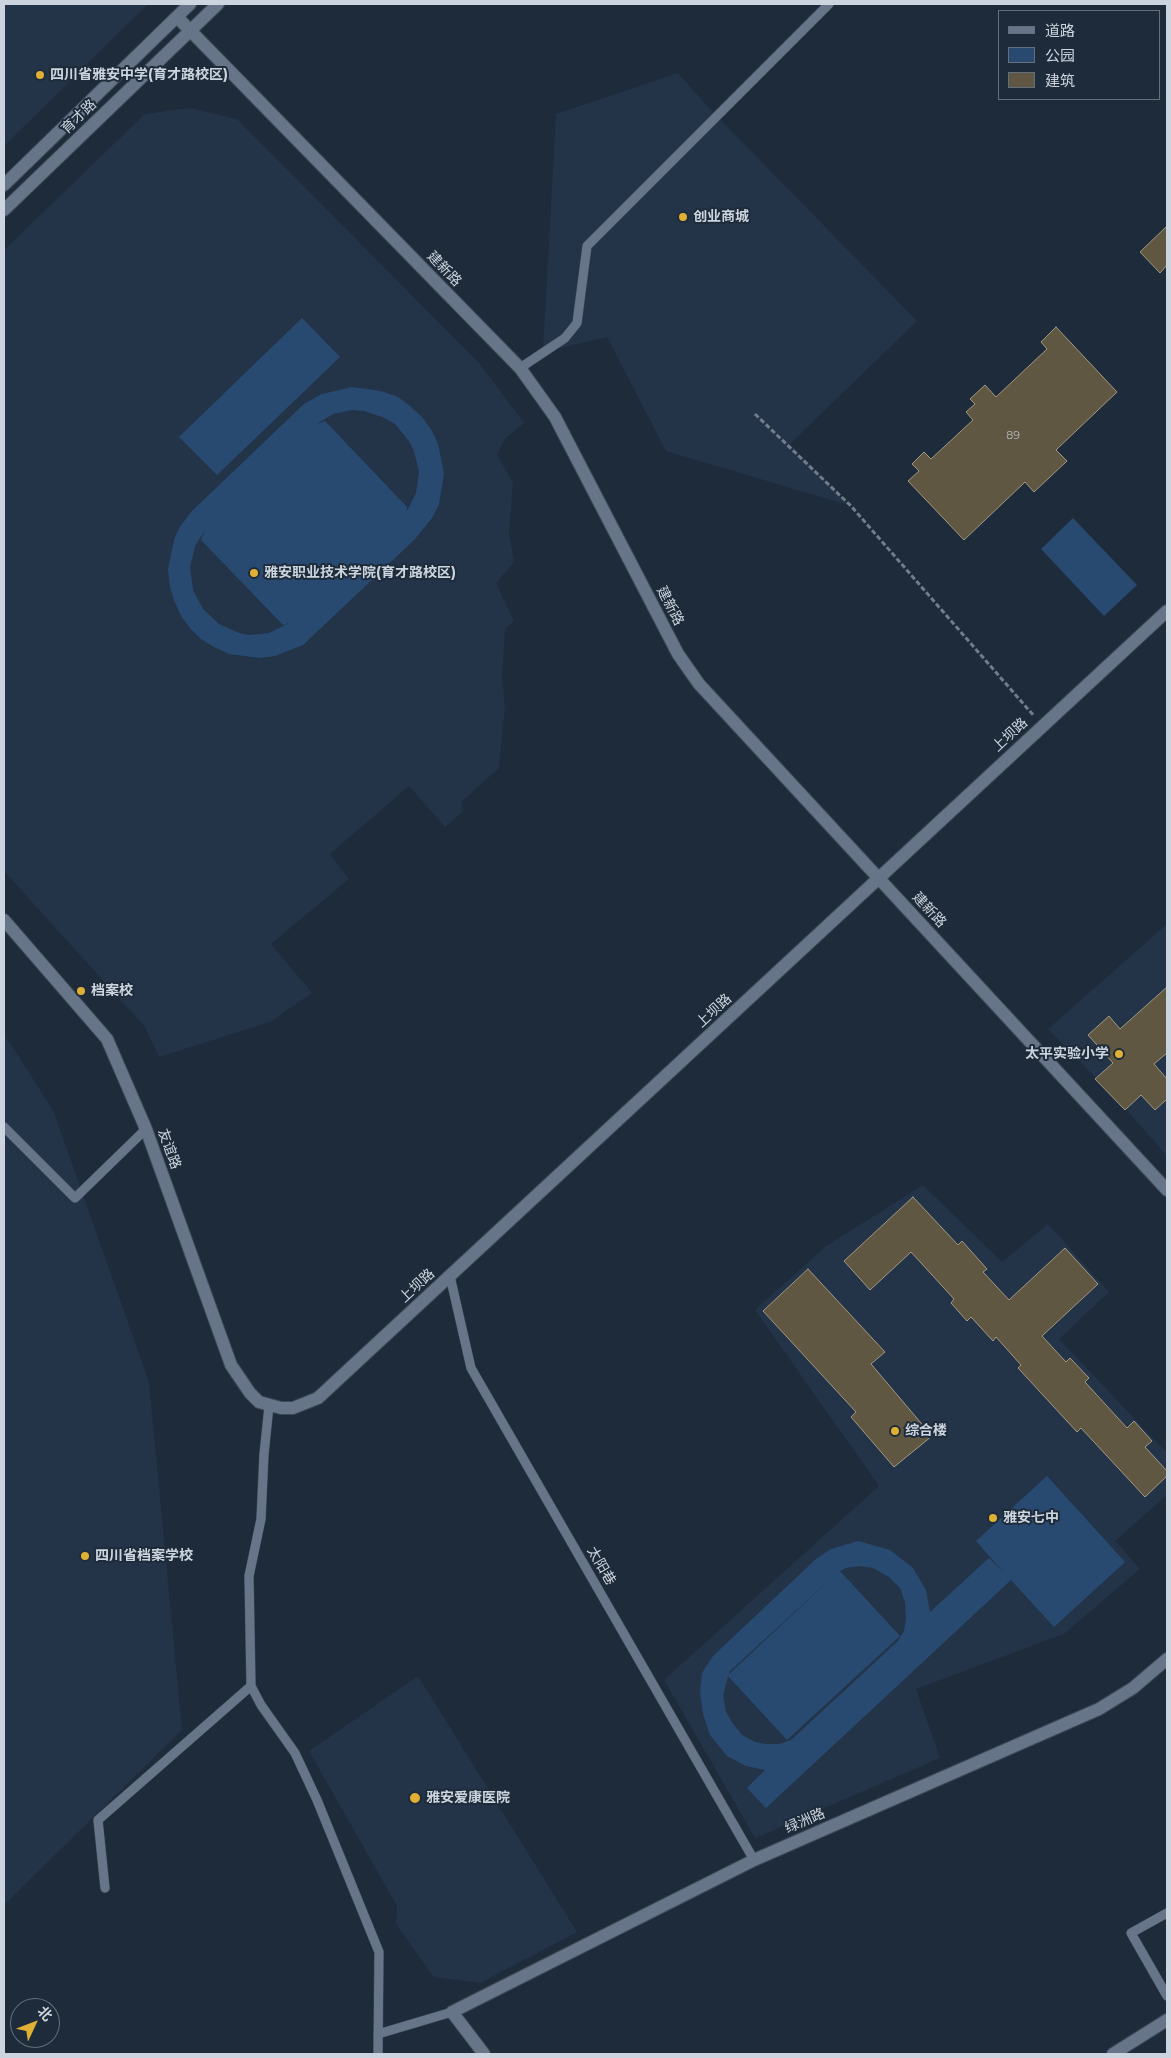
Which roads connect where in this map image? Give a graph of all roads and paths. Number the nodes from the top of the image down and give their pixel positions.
1 (190, 4) edge
2 (218, 4) edge
3 (829, 4) edge
4 (177, 17) junction
5 (190, 30) junction
6 (4, 185) edge
7 (4, 210) edge
8 (520, 368) junction
9 (755, 414) dead end
10 (1167, 611) edge
11 (1043, 726) junction
12 (880, 878) junction
13 (4, 920) edge
14 (4, 1127) edge
15 (146, 1129) junction
16 (1167, 1190) edge
17 (450, 1276) junction
18 (269, 1406) junction
19 (1167, 1659) edge
20 (251, 1686) junction
21 (754, 1860) junction
22 (105, 1888) dead end
23 (1167, 1913) edge
24 (1167, 1996) edge
25 (452, 2012) junction
26 (1167, 2020) edge
27 (378, 2034) junction
28 (378, 2054) edge
29 (484, 2054) edge
30 (1113, 2054) edge

1 - 4 street, 育才路
2 - 5 street, 育才路
3 - 8 lane
4 - 5 street, 建新路
4 - 6 street, 育才路
5 - 7 street, 育才路
5 - 8 street, 建新路
8 - 12 street, 建新路
9 - 11 path
10 - 11 street, 上坝路
11 - 12 street, 上坝路
12 - 16 street, 建新路
12 - 17 street, 上坝路
13 - 15 street, 友谊路
14 - 15 lane
15 - 18 street, 友谊路
17 - 18 street, 上坝路
17 - 21 lane, 太阳巷
18 - 20 lane
19 - 21 street, 绿洲路
20 - 22 lane
20 - 27 lane
21 - 25 street, 绿洲路
23 - 24 lane
25 - 27 lane
25 - 29 street
26 - 30 street
27 - 28 lane

